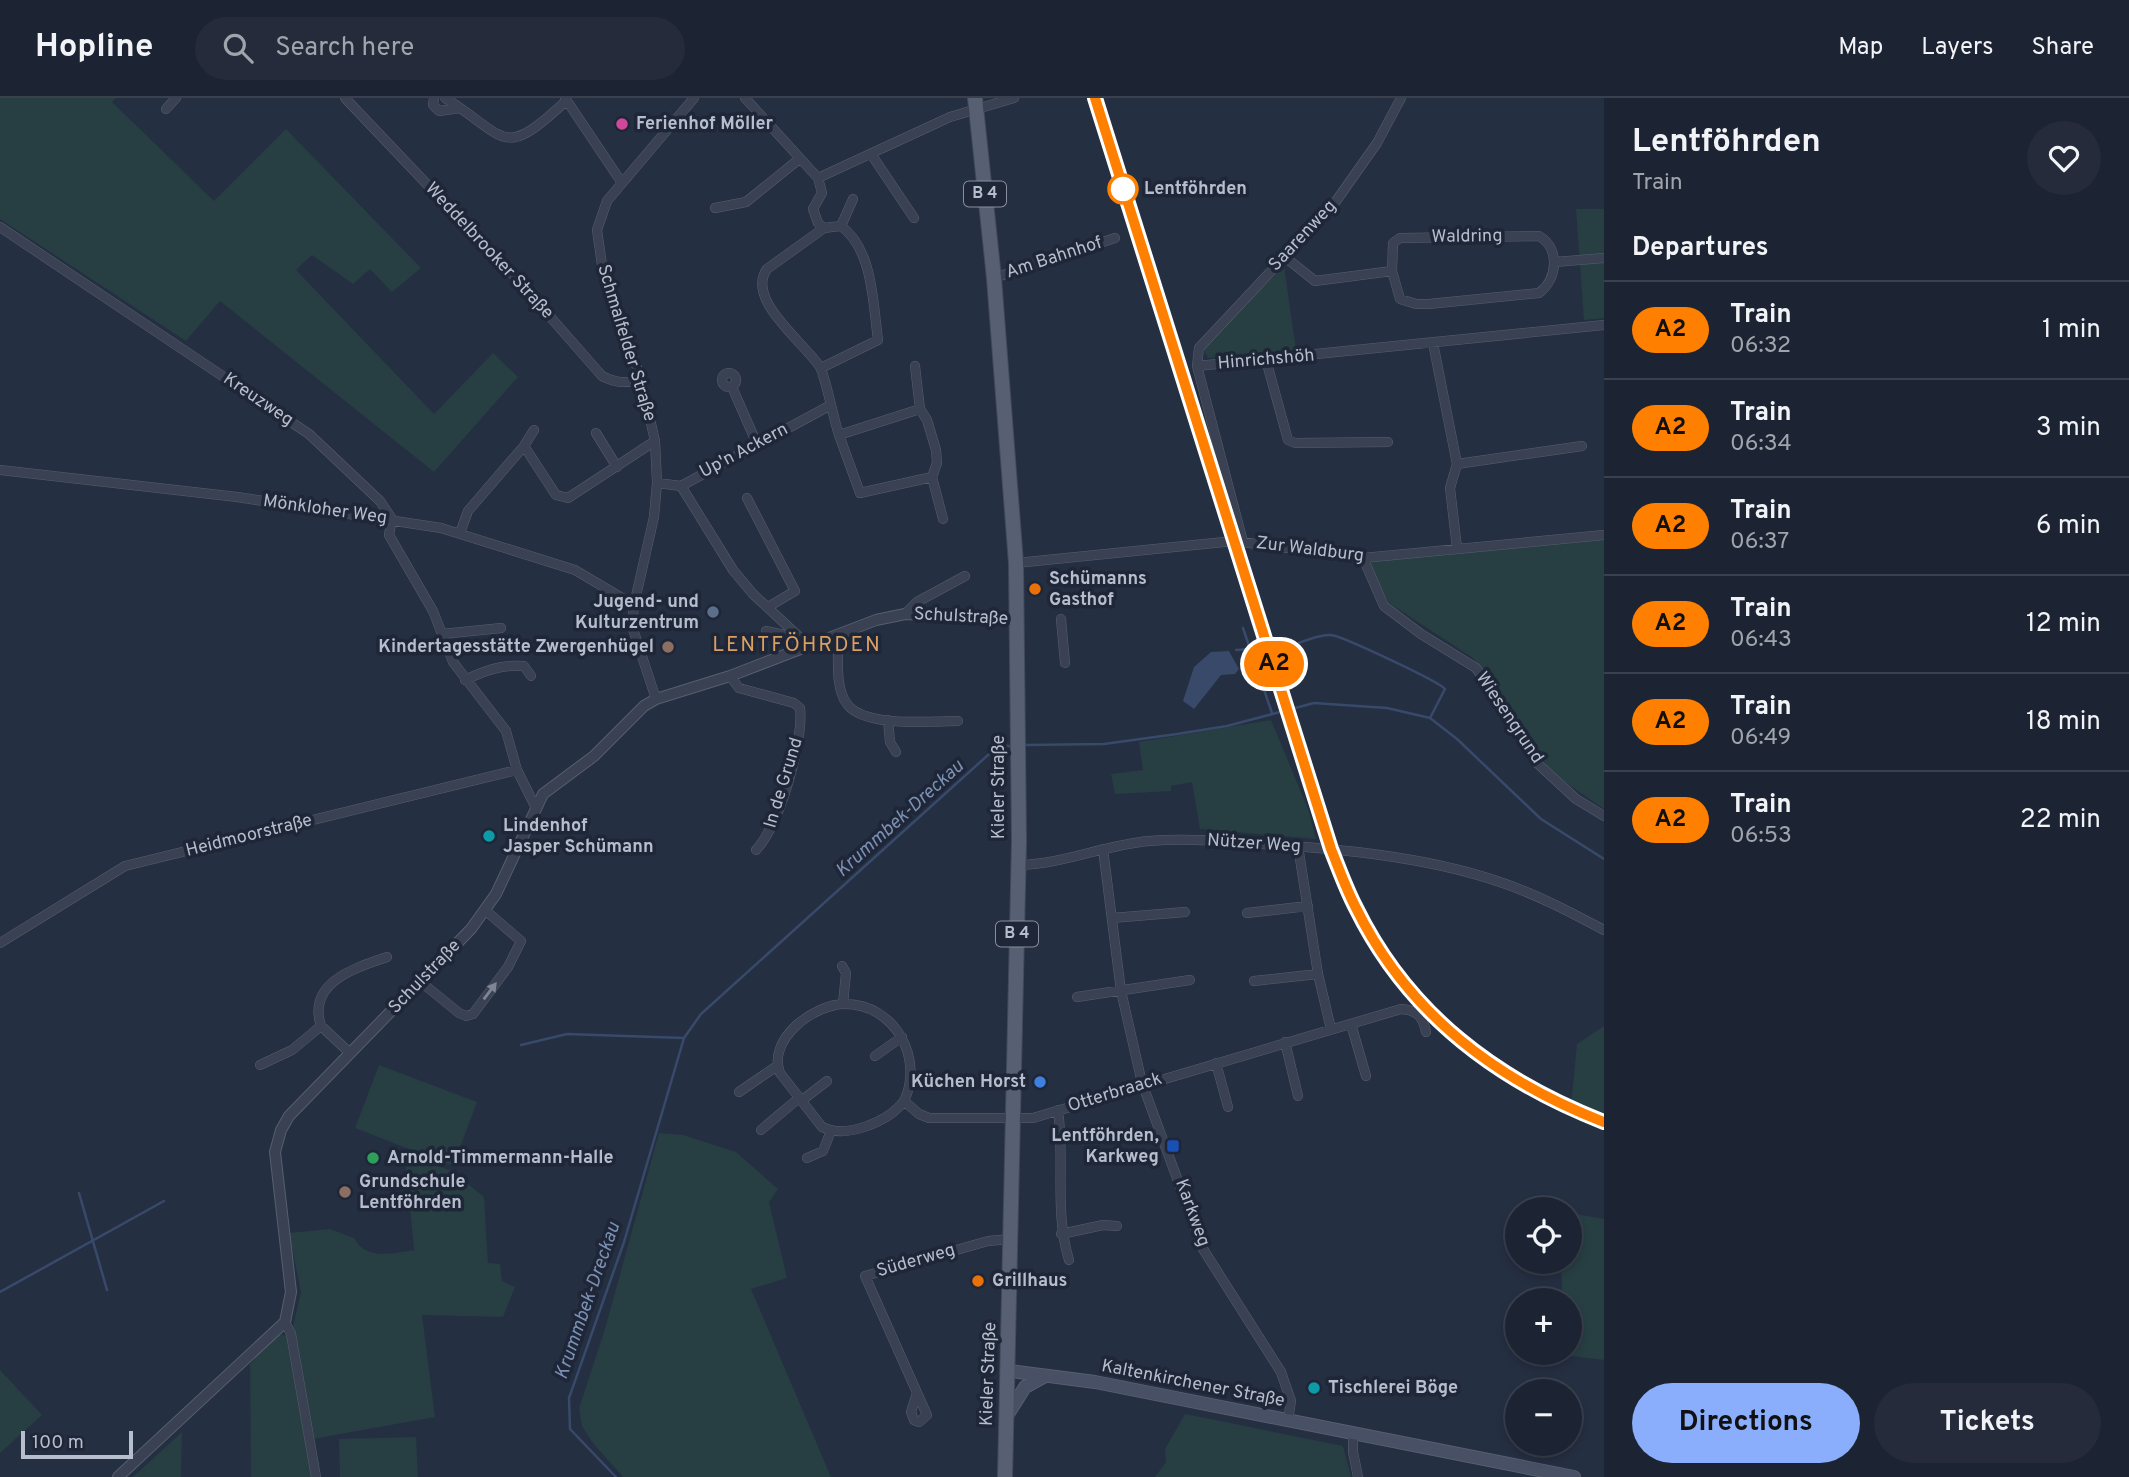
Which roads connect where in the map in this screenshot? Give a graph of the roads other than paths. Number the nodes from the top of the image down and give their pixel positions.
1 (176, 98) edge
2 (345, 98) edge
3 (434, 98) edge
4 (445, 98) edge
5 (694, 98) edge
6 (746, 98) edge
7 (1014, 98) edge
8 (1401, 98) edge
9 (566, 100) edge
10 (975, 104) edge
11 (460, 108) junction
12 (166, 109) dead end
13 (871, 154) junction
14 (798, 160) junction
15 (818, 178) junction
16 (622, 183) junction
17 (853, 199) dead end
18 (715, 208) dead end
19 (914, 218) dead end
20 (841, 226) junction
21 (0, 228) edge
22 (824, 228) junction
23 (1115, 239) dead end
24 (1285, 257) junction
25 (1604, 258) edge
26 (1555, 262) junction
27 (1392, 271) junction
28 (994, 278) junction
29 (1604, 325) edge
30 (1433, 343) junction
31 (1266, 360) junction
32 (915, 366) dead end
33 (1197, 366) junction
34 (821, 368) junction
35 (640, 379) junction
36 (732, 387) dead end
37 (829, 406) junction
38 (920, 409) junction
39 (534, 430) dead end
40 (596, 433) dead end
41 (839, 435) junction
42 (655, 441) junction
43 (1388, 442) dead end
44 (757, 444) junction
45 (524, 446) junction
46 (1582, 446) dead end
47 (1457, 464) junction
48 (617, 467) junction
49 (0, 470) edge
50 (932, 477) junction
51 (657, 483) junction
52 (681, 486) junction
53 (747, 498) dead end
54 (392, 519) junction
55 (943, 519) dead end
56 (460, 533) junction
57 (1604, 535) edge
58 (1243, 542) junction
59 (1457, 548) junction
60 (1363, 558) junction
61 (1016, 564) junction
62 (965, 576) dead end
63 (634, 606) junction
64 (768, 607) junction
65 (905, 614) junction
66 (1061, 619) dead end
67 (1017, 620) junction
68 (501, 628) dead end
69 (766, 631) dead end
70 (442, 634) junction
71 (838, 634) junction
72 (805, 642) junction
73 (1065, 663) dead end
74 (531, 676) dead end
75 (730, 676) junction
76 (465, 680) junction
77 (656, 699) junction
78 (888, 720) junction
79 (958, 721) dead end
80 (896, 752) dead end
81 (517, 771) junction
82 (535, 806) junction
83 (1604, 816) edge
84 (1298, 846) junction
85 (1103, 849) junction
86 (756, 850) dead end
87 (1019, 865) junction
88 (1308, 906) junction
89 (485, 910) junction
90 (1185, 912) dead end
91 (1247, 913) dead end
92 (1112, 918) junction
93 (1604, 930) edge
94 (0, 943) edge
95 (387, 957) dead end
96 (842, 966) dead end
97 (1318, 974) junction
98 (1190, 980) dead end
99 (1254, 981) dead end
100 (421, 982) junction
101 (1121, 991) junction
102 (1077, 997) dead end
103 (843, 1004) junction
104 (1351, 1024) junction
105 (321, 1026) junction
106 (1331, 1029) junction
107 (1426, 1032) dead end
108 (902, 1038) junction
109 (1285, 1042) junction
110 (350, 1053) junction
111 (875, 1056) dead end
112 (1216, 1063) junction
113 (260, 1065) dead end
114 (777, 1066) junction
115 (1366, 1076) dead end
116 (827, 1081) dead end
117 (1142, 1083) junction
118 (738, 1092) dead end
119 (1298, 1096) dead end
120 (800, 1099) junction
121 (904, 1101) junction
122 (1228, 1107) dead end
123 (1058, 1110) junction
124 (1013, 1119) junction
125 (761, 1129) dead end
126 (831, 1132) junction
127 (807, 1157) dead end
128 (1117, 1226) dead end
129 (1061, 1234) junction
130 (1011, 1239) junction
131 (1069, 1260) dead end
132 (285, 1322) junction
133 (1010, 1371) junction
134 (1045, 1376) junction
135 (917, 1393) dead end
136 (1008, 1416) junction
137 (1288, 1420) junction
138 (1353, 1434) junction
139 (118, 1477) edge
140 (316, 1477) edge
141 (1005, 1477) edge
142 (1359, 1477) edge
143 (1574, 1477) edge

1 - 12 street
2 - 35 street, Weddelbrooker Straße
3 - 11 street
4 - 11 street
5 - 16 street, Schmalfelder Straße
6 - 14 street
7 - 10 street
8 - 24 street, Saarenweg
9 - 11 street
9 - 16 street
10 - 13 street
10 - 28 main road, Kieler Straße / B 4
13 - 15 street
13 - 19 street
14 - 15 street
14 - 18 street
15 - 22 street
16 - 35 street, Schmalfelder Straße
17 - 20 street
20 - 22 street
20 - 34 street
21 - 54 street, Kreuzweg
22 - 34 street
23 - 28 street, Am Bahnhof
24 - 27 street
24 - 33 street, Saarenweg
25 - 26 street
26 - 27 street
26 - 27 street, Waldring
28 - 61 main road, Kieler Straße / B 4
29 - 30 street, Hinrichshöh
30 - 31 street, Hinrichshöh
30 - 47 street
31 - 33 street, Hinrichshöh
31 - 43 street
32 - 38 street
33 - 58 street, Hinrichshöh
34 - 37 street
35 - 42 street, Schmalfelder Straße
36 - 44 street
37 - 41 street
37 - 44 street, Up'n Ackern
38 - 41 street
38 - 50 street
39 - 45 street
40 - 48 street
41 - 50 street
42 - 48 street
42 - 51 street, Schmalfelder Straße
44 - 52 street, Up'n Ackern
45 - 48 street
45 - 56 street
46 - 47 street
47 - 59 street
49 - 54 street, Mönkloher Weg
50 - 55 street
51 - 52 street, Up'n Ackern
51 - 63 street, Schmalfelder Straße
52 - 64 street
53 - 64 street
54 - 56 street, Mönkloher Weg
54 - 70 street, Kreuzweg
56 - 63 street, Mönkloher Weg
57 - 59 street, Zur Waldburg
58 - 60 street, Zur Waldburg
58 - 61 street, Zur Waldburg
59 - 60 street, Zur Waldburg
60 - 83 street, Wiesengrund
61 - 67 main road, Kieler Straße / B 4
62 - 65 street, Schulstraße
63 - 77 street, Schmalfelder Straße
64 - 72 street
65 - 67 street, Schulstraße
65 - 71 street, Schulstraße
66 - 73 street
67 - 87 main road, Kieler Straße / B 4
68 - 70 street
69 - 72 street
70 - 76 street, Kreuzweg
71 - 72 street, Schulstraße
71 - 78 street
72 - 75 street, Schulstraße
74 - 76 street
75 - 77 street, Schulstraße
75 - 86 street, In de Grund
76 - 81 street, Kreuzweg
77 - 82 street, Schulstraße
78 - 79 street
78 - 80 street
81 - 82 street, Kreuzweg
81 - 94 street, Heidmoorstraße
82 - 89 street, Schulstraße
84 - 85 street, Nützer Weg
84 - 88 street
84 - 93 street, Nützer Weg
85 - 87 street, Nützer Weg
85 - 92 street, Karkweg
87 - 124 main road, Kieler Straße / B 4
88 - 91 street
88 - 97 street
89 - 100 street, Schulstraße
100 -> 89 street
90 - 92 street
92 - 101 street, Karkweg
95 - 105 street
96 - 103 street
97 - 99 street
97 - 106 street
98 - 101 street
100 - 110 street, Schulstraße
101 - 102 street
101 - 117 street, Karkweg
103 - 108 street
103 - 114 street
104 - 106 street, Otterbraack
104 - 107 street, Otterbraack
104 - 115 street
105 - 110 street
105 - 113 street
106 - 109 street, Otterbraack
108 - 111 street
108 - 121 street
109 - 112 street, Otterbraack
109 - 119 street
110 - 132 street, Schulstraße
112 - 117 street, Otterbraack
112 - 122 street
114 - 118 street
114 - 120 street
116 - 120 street
117 - 123 street, Otterbraack
117 - 137 street, Karkweg
120 - 125 street
120 - 126 street
121 - 124 street, Otterbraack
121 - 126 street
123 - 124 street, Otterbraack
123 - 129 street
124 - 130 main road, Kieler Straße / B 4
126 - 127 street
128 - 129 street
129 - 131 street
130 - 133 main road, Kieler Straße / B 4
130 - 135 street, Süderweg
132 - 139 street
132 - 140 street
133 - 134 main road, Kaltenkirchener Straße
133 - 136 main road, Kieler Straße / B 4
134 - 136 main road
134 - 137 main road, Kaltenkirchener Straße
136 - 141 main road, Kieler Straße / B 4
137 - 138 main road, Kaltenkirchener Straße
138 - 142 street
138 - 143 main road, Kaltenkirchener Straße

